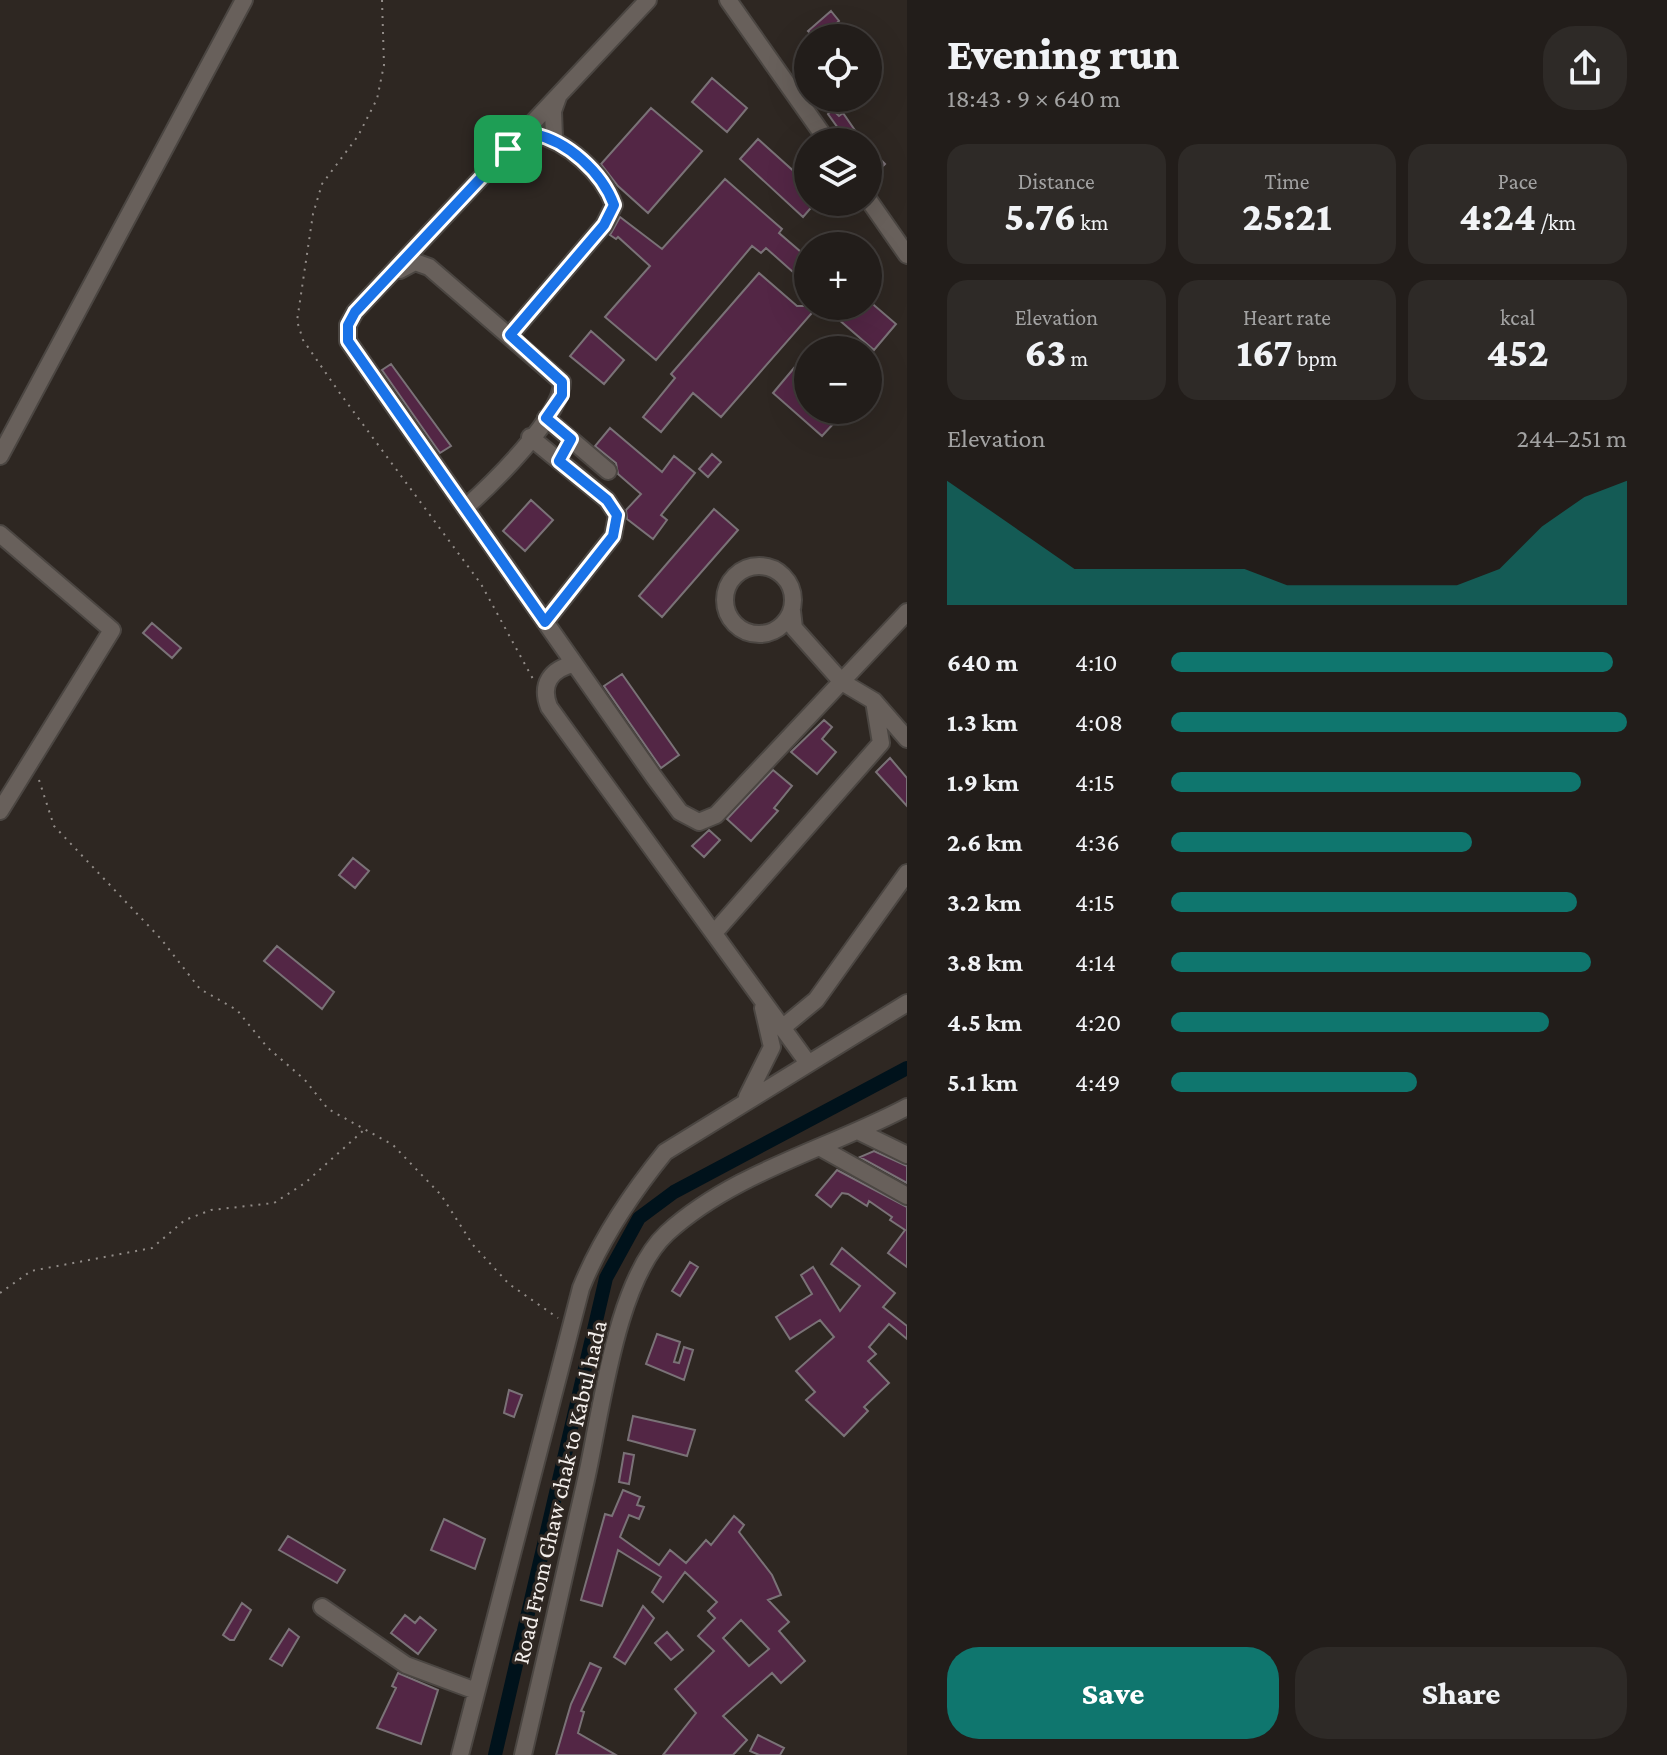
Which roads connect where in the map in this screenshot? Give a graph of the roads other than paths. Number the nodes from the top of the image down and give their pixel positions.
1 (244, 0) edge
2 (648, 0) edge
3 (728, 0) edge
4 (559, 95) junction
5 (818, 128) edge
6 (554, 138) junction
7 (508, 149) junction
8 (880, 216) edge
9 (425, 238) junction
10 (907, 255) edge
11 (429, 267) junction
12 (389, 276) junction
13 (510, 335) junction
14 (546, 418) junction
15 (530, 437) junction
16 (571, 439) junction
17 (0, 456) edge
18 (559, 461) junction
19 (608, 471) dead end
20 (465, 508) junction
21 (0, 534) edge
22 (907, 612) edge
23 (793, 619) junction
24 (545, 622) junction
25 (574, 664) junction
26 (842, 682) junction
27 (874, 701) junction
28 (907, 739) edge
29 (0, 811) edge
30 (907, 873) edge
31 (714, 933) junction
32 (754, 988) junction
33 (907, 1003) edge
34 (782, 1028) junction
35 (808, 1063) junction
36 (746, 1099) junction
37 (907, 1107) edge
38 (860, 1132) junction
39 (821, 1148) junction
40 (907, 1155) edge
41 (907, 1196) edge
42 (322, 1607) dead end
43 (476, 1691) junction
44 (460, 1755) edge
45 (523, 1755) edge

1 - 17 street
2 - 4 street
3 - 5 street
4 - 6 street
4 - 7 street
6 - 7 street
6 - 13 street
7 - 9 street
8 - 10 street
9 - 11 street
9 - 12 street
11 - 12 street
11 - 13 street
12 - 20 street
13 - 14 street
14 - 15 street
14 - 16 street
15 - 18 street
15 - 20 street
16 - 18 street
16 - 19 street
18 - 24 street
20 - 24 street
21 - 29 street
22 - 26 street
23 - 23 street
23 - 26 street
24 - 25 street
25 - 26 street
25 - 31 street
26 - 27 street
27 - 28 street
27 - 31 street
30 - 34 street
31 - 32 street
32 - 34 street
32 - 36 street
33 - 35 street
34 - 35 street
35 - 36 street
36 - 43 street
37 - 38 street, Road From Ghaw chak to Kabul hada
38 - 39 street, Road From Ghaw chak to Kabul hada
38 - 40 street
39 - 41 street
39 - 45 street, Road From Ghaw chak to Kabul hada
42 - 43 street
43 - 44 street

